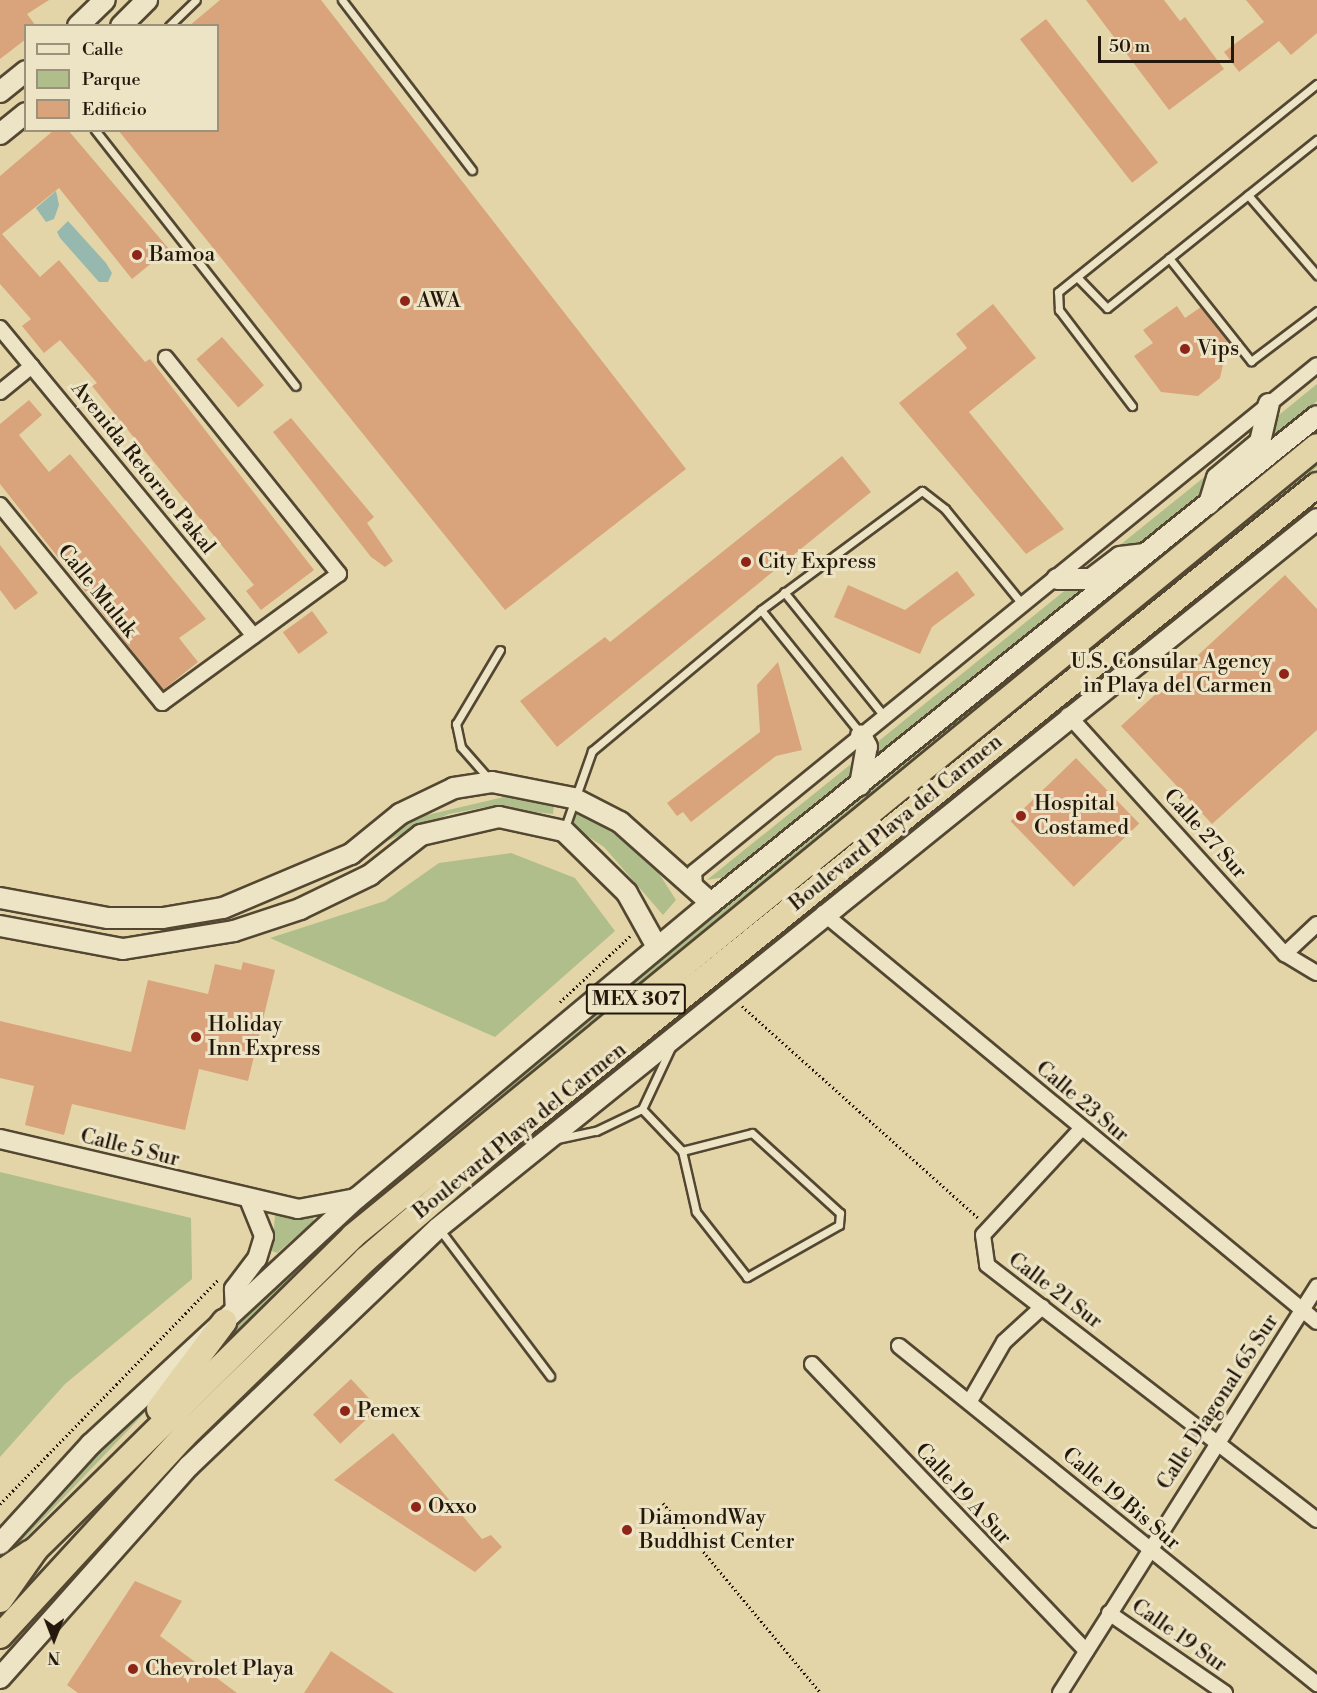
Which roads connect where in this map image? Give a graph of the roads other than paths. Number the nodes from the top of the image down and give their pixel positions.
1 (105, 0) edge
2 (147, 0) edge
3 (196, 0) edge
4 (342, 0) edge
5 (80, 24) edge
6 (123, 24) edge
7 (171, 24) edge
8 (24, 73) edge
9 (1317, 84) edge
10 (0, 92) edge
11 (24, 115) edge
12 (97, 132) edge
13 (0, 134) edge
14 (1317, 140) edge
15 (472, 170) dead end
16 (1248, 195) junction
17 (1169, 258) junction
18 (1317, 275) edge
19 (1077, 277) junction
20 (1317, 311) edge
21 (0, 328) edge
22 (166, 358) dead end
23 (1317, 365) edge
24 (32, 366) junction
25 (296, 386) dead end
26 (0, 392) edge
27 (1269, 404) junction
28 (1132, 406) dead end
29 (1317, 416) edge
30 (1317, 446) edge
31 (1317, 485) edge
32 (1209, 504) junction
33 (0, 505) edge
34 (1317, 519) edge
35 (1146, 554) junction
36 (1057, 579) junction
37 (784, 592) junction
38 (1023, 605) junction
39 (761, 610) junction
40 (254, 636) junction
41 (500, 651) dead end
42 (1068, 715) junction
43 (885, 716) junction
44 (861, 735) junction
45 (492, 782) junction
46 (860, 785) junction
47 (573, 798) junction
48 (564, 831) junction
49 (300, 875) junction
50 (695, 886) junction
51 (0, 898) edge
52 (711, 903) junction
53 (300, 909) junction
54 (823, 913) junction
55 (1317, 924) edge
56 (0, 926) edge
57 (657, 947) junction
58 (1285, 954) junction
59 (1317, 973) edge
60 (675, 1036) junction
61 (642, 1109) junction
62 (1081, 1129) junction
63 (0, 1139) edge
64 (543, 1142) junction
65 (682, 1151) junction
66 (357, 1198) junction
67 (250, 1201) junction
68 (438, 1228) junction
69 (1317, 1287) edge
70 (1042, 1307) junction
71 (1303, 1310) junction
72 (229, 1316) junction
73 (1317, 1322) edge
74 (899, 1346) dead end
75 (812, 1364) dead end
76 (550, 1376) dead end
77 (970, 1401) junction
78 (1216, 1442) junction
79 (136, 1448) junction
80 (1317, 1520) edge
81 (0, 1544) edge
82 (36, 1550) junction
83 (1148, 1550) junction
84 (0, 1573) edge
85 (0, 1600) edge
86 (1109, 1613) junction
87 (0, 1636) edge
88 (1086, 1651) junction
89 (1, 1676) edge
90 (1317, 1684) edge
91 (12, 1693) edge
92 (1060, 1693) edge
93 (1225, 1693) edge

1 - 5 main road
2 - 6 main road
3 - 7 lane
4 - 15 lane
8 - 10 main road
9 - 19 lane
11 - 13 main road
12 - 25 lane
14 - 16 lane
16 - 17 lane
16 - 18 lane
17 - 19 lane
17 - 20 lane
19 - 28 lane
21 - 24 street, Avenida Retorno Pakal
22 - 40 street
23 - 27 street
24 - 26 street
24 - 40 street, Avenida Retorno Pakal
27 - 32 main road
27 - 36 street
29 - 32 main road
30 - 79 highway, MEX 307
31 - 87 highway, MEX 307
32 - 35 main road
33 - 40 street, Calle Muluk
34 - 42 main road, Boulevard Playa del Carmen
35 - 36 main road
35 - 46 main road
36 - 38 street
37 - 38 lane
37 - 39 lane
37 - 43 lane
38 - 43 street
39 - 44 lane
39 - 47 lane
41 - 45 lane
42 - 54 main road, Boulevard Playa del Carmen
42 - 58 street, Calle 27 Sur
43 - 44 street
44 - 46 main road
44 - 50 street
45 - 47 main road
45 - 49 main road
46 - 52 main road
47 - 48 lane
47 - 50 main road
48 - 53 main road
48 - 57 main road
49 - 51 main road
49 - 53 main road
50 - 52 main road
52 - 57 main road
53 - 56 main road
54 - 60 main road, Boulevard Playa del Carmen
54 - 62 street, Calle 23 Sur
55 - 58 street
57 - 66 main road
58 - 59 street, Calle 27 Sur
60 - 61 lane
60 - 64 main road, Boulevard Playa del Carmen
61 - 64 lane
61 - 65 lane
62 - 70 street, Calle 21 Sur
62 - 71 street, Calle 23 Sur
63 - 67 street, Calle 5 Sur
64 - 68 main road, Boulevard Playa del Carmen
65 - 65 lane
66 - 67 street, Calle 5 Sur
66 - 72 main road
67 - 72 street
68 - 76 lane
68 - 89 main road, Boulevard Playa del Carmen
69 - 71 street, Calle Diagonal 65 Sur
70 - 77 street
70 - 78 street, Calle 21 Sur
71 - 73 street, Calle 23 Sur
71 - 78 street, Calle Diagonal 65 Sur
72 - 79 highway
72 - 81 main road
74 - 77 street, Calle 19 Bis Sur
75 - 88 street, Calle 19 A Sur
77 - 83 street, Calle 19 Bis Sur
78 - 80 street, Calle 21 Sur
78 - 83 street, Calle Diagonal 65 Sur
79 - 82 highway, MEX 307
82 - 84 highway
82 - 85 highway, MEX 307
83 - 86 street, Calle Diagonal 65 Sur
83 - 90 street, Calle 19 Bis Sur
86 - 88 street, Calle Diagonal 65 Sur
86 - 93 street, Calle 19 Sur
88 - 92 street, Calle Diagonal 65 Sur
89 - 91 main road

